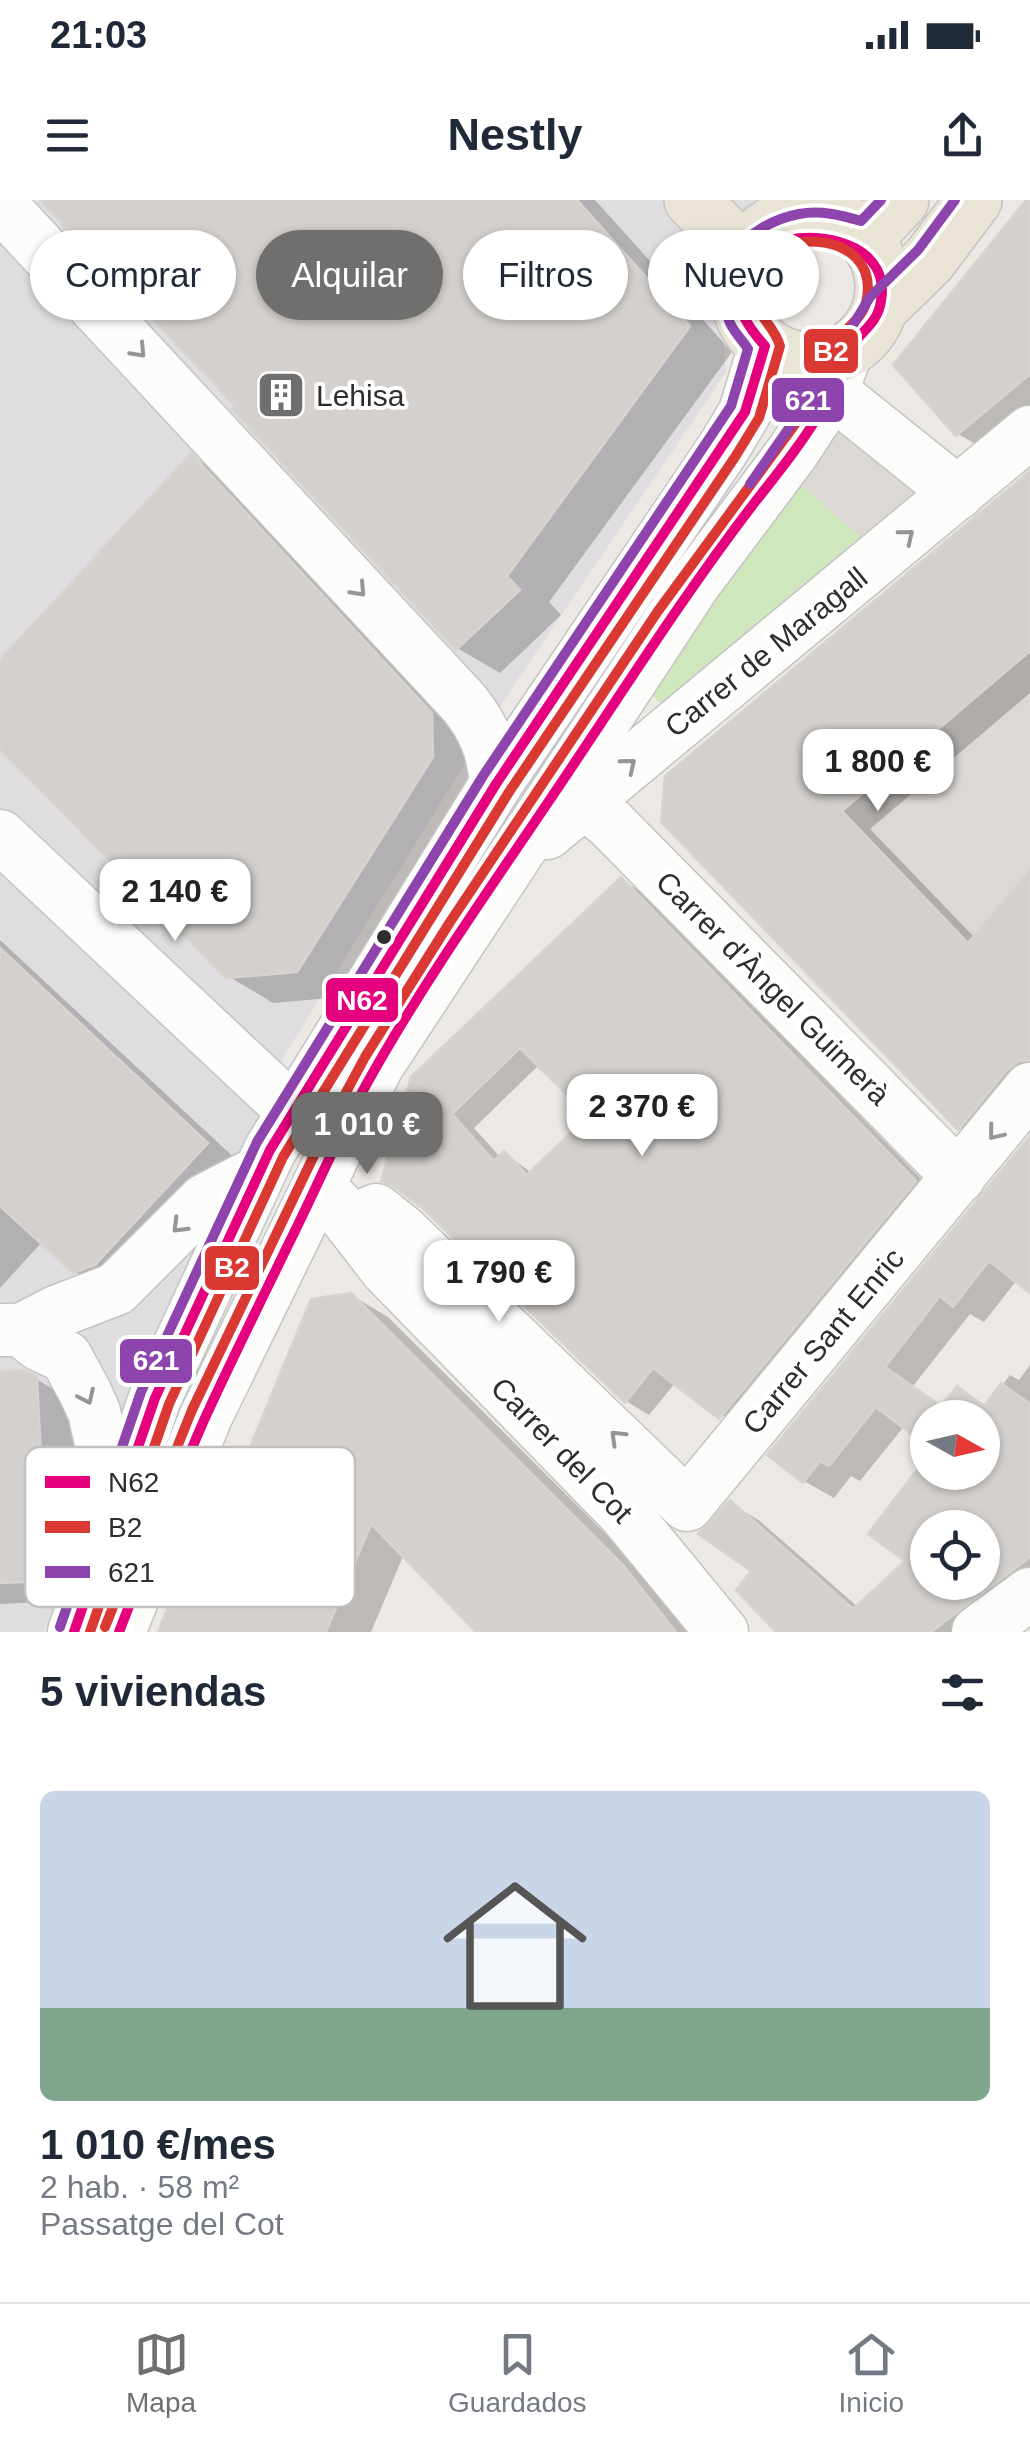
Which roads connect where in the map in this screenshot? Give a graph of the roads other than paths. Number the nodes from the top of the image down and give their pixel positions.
1 (692, 200) edge
2 (974, 200) edge
3 (0, 204) edge
4 (883, 219) edge
5 (721, 230) edge
6 (765, 230) edge
7 (881, 306) junction
8 (744, 320) edge
9 (765, 346) junction
10 (839, 372) junction
11 (1030, 432) edge
12 (958, 493) junction
13 (496, 784) junction
14 (584, 802) junction
15 (0, 836) edge
16 (501, 872) junction
17 (1030, 1090) edge
18 (294, 1112) junction
19 (259, 1172) junction
20 (960, 1177) junction
21 (319, 1182) junction
22 (350, 1222) junction
23 (10, 1330) edge
24 (102, 1447) edge
25 (138, 1447) edge
26 (193, 1447) edge
27 (1030, 1594) edge
28 (83, 1607) edge
29 (128, 1607) edge
30 (74, 1632) edge
31 (118, 1632) edge
32 (722, 1632) edge
33 (978, 1632) edge

1 - 5 main road
2 - 7 main road
3 -> 13 street
4 - 6 main road
4 - 7 main road
7 - 10 main road
8 - 9 main road
9 - 10 main road
9 - 13 street
10 - 12 street
10 - 16 street
11 - 12 street, Carrer de Maragall
14 -> 12 street, Carrer de Maragall
13 - 18 street
14 - 16 street, Carrer de Maragall
14 - 20 street, Carrer d'Àngel Guimerà
15 - 18 street
16 - 21 street
17 -> 20 street, Carrer Sant Enric
18 - 19 street
19 -> 23 street
19 - 25 street
20 -> 22 street, Carrer Sant Enric
21 - 22 street, Carrer del Cot
21 - 26 street
22 - 32 street, Carrer del Cot
23 -> 24 street
27 - 33 street
28 - 30 street
29 - 31 street

